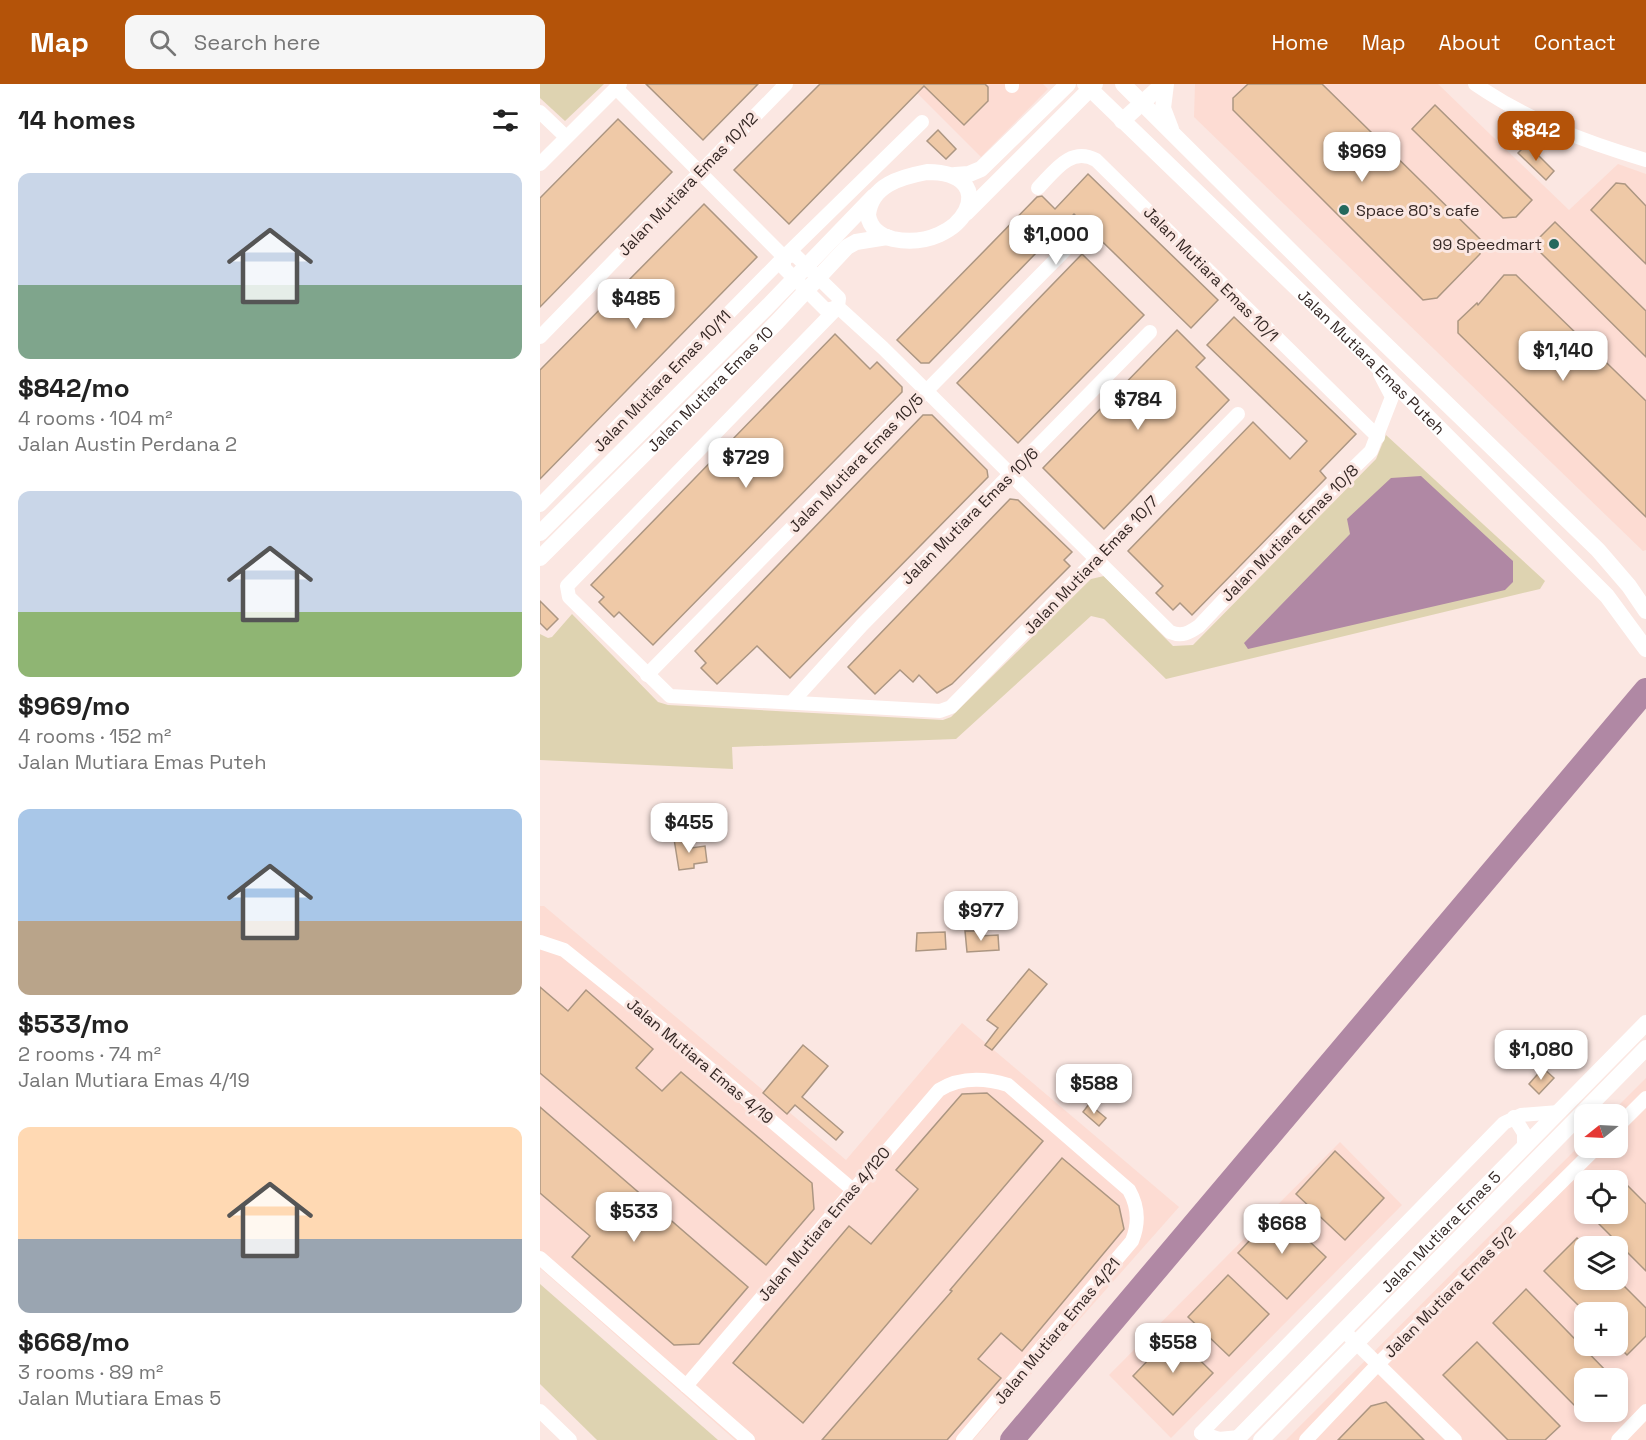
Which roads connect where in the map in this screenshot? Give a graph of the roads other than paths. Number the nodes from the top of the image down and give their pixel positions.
1 (786, 84) edge
2 (1123, 84) edge
3 (1164, 84) edge
4 (1475, 84) edge
5 (618, 86) edge
6 (1090, 86) edge
7 (1063, 87) edge
8 (1104, 103) junction
9 (1142, 104) junction
10 (1072, 106) junction
11 (540, 112) edge
12 (1122, 121) junction
13 (922, 122) dead end
14 (1174, 136) junction
15 (566, 138) junction
16 (1646, 160) edge
17 (540, 164) edge
18 (981, 169) junction
19 (699, 171) junction
20 (955, 175) junction
21 (993, 185) junction
22 (1038, 188) dead end
23 (874, 196) junction
24 (965, 213) junction
25 (887, 237) junction
26 (1065, 250) dead end
27 (784, 257) junction
28 (813, 272) junction
29 (800, 285) junction
30 (838, 308) junction
31 (1150, 332) dead end
32 (540, 337) edge
33 (1368, 357) junction
34 (926, 391) junction
35 (1238, 414) dead end
36 (1378, 437) junction
37 (1011, 476) junction
38 (540, 505) edge
39 (540, 532) edge
40 (540, 558) edge
41 (1097, 560) junction
42 (1646, 611) edge
43 (1646, 649) edge
44 (647, 675) junction
45 (792, 702) junction
46 (540, 942) edge
47 (1646, 1023) edge
48 (1646, 1048) edge
49 (1646, 1098) edge
50 (1559, 1112) junction
51 (1628, 1116) edge
52 (1514, 1117) junction
53 (1524, 1148) junction
54 (1586, 1158) edge
55 (853, 1190) junction
56 (1137, 1216) joint
57 (540, 1258) edge
58 (1350, 1336) junction
59 (1378, 1364) junction
60 (686, 1386) junction
61 (540, 1411) edge
62 (1646, 1411) edge
63 (1202, 1437) edge
64 (1238, 1438) edge
65 (570, 1440) edge
66 (748, 1440) edge
67 (963, 1440) edge
68 (1261, 1440) edge
69 (1306, 1440) edge
70 (1455, 1440) edge
71 (1618, 1440) edge

1 - 19 street, Jalan Mutiara Emas 10/12
2 - 8 street
2 - 9 street, Jalan Mutiara Emas Puteh
3 - 9 street
3 - 14 street
4 - 16 street
5 - 15 street
5 - 19 street
6 - 8 street, Jalan Mutiara Emas Puteh
6 - 10 street
7 - 18 street
8 - 12 street, Jalan Mutiara Emas Puteh
9 - 12 street
9 - 14 street, Jalan Mutiara Emas Puteh
10 - 12 street
10 - 21 street
11 - 15 street
12 - 33 street, Jalan Mutiara Emas Puteh
13 - 27 street, Jalan Mutiara Emas 10/11
14 - 42 street, Jalan Mutiara Emas Puteh
15 - 17 street
18 - 20 street
18 - 21 street
19 - 27 street
19 - 32 street, Jalan Mutiara Emas 10/12
20 - 23 street
20 - 24 street
21 - 24 street
22 - 36 street, Jalan Mutiara Emas 10/1
23 - 25 street
23 - 28 street, Jalan Mutiara Emas 10
24 - 25 street
25 - 28 street, Jalan Mutiara Emas 10
26 - 34 street, Jalan Mutiara Emas 10/5
27 - 28 street
27 - 29 street
27 - 38 street, Jalan Mutiara Emas 10/11
28 - 29 street, Jalan Mutiara Emas 10
28 - 30 street
29 - 30 street
29 - 39 street, Jalan Mutiara Emas 10
29 - 40 street, Jalan Mutiara Emas 10
30 - 34 street
30 - 44 street
31 - 37 street, Jalan Mutiara Emas 10/6
33 - 36 street, Jalan Mutiara Emas 10/8
33 - 43 street, Jalan Mutiara Emas Puteh
34 - 37 street
34 - 44 street, Jalan Mutiara Emas 10/5
35 - 41 street, Jalan Mutiara Emas 10/7
36 - 41 street, Jalan Mutiara Emas 10/8
37 - 41 street
37 - 45 street, Jalan Mutiara Emas 10/6
41 - 45 street, Jalan Mutiara Emas 10/7
44 - 45 street
46 - 55 street, Jalan Mutiara Emas 4/19
47 - 50 street, Jalan Mutiara Emas 5
48 - 58 street, Jalan Mutiara Emas 5
49 - 51 street
50 - 52 street
50 - 53 street, Jalan Mutiara Emas 5
52 - 53 street
52 - 63 street, Jalan Mutiara Emas 5
53 - 58 street, Jalan Mutiara Emas 5
54 - 59 street, Jalan Mutiara Emas 5/2
55 - 56 street, Jalan Mutiara Emas 4/120
55 - 60 street, Jalan Mutiara Emas 4/120
56 - 67 street, Jalan Mutiara Emas 4/21
57 - 60 street
58 - 59 street
58 - 64 street, Jalan Mutiara Emas 5
58 - 68 street, Jalan Mutiara Emas 5
59 - 69 street, Jalan Mutiara Emas 5/2
59 - 70 street
60 - 66 street
61 - 65 street
62 - 71 street
63 - 64 street

